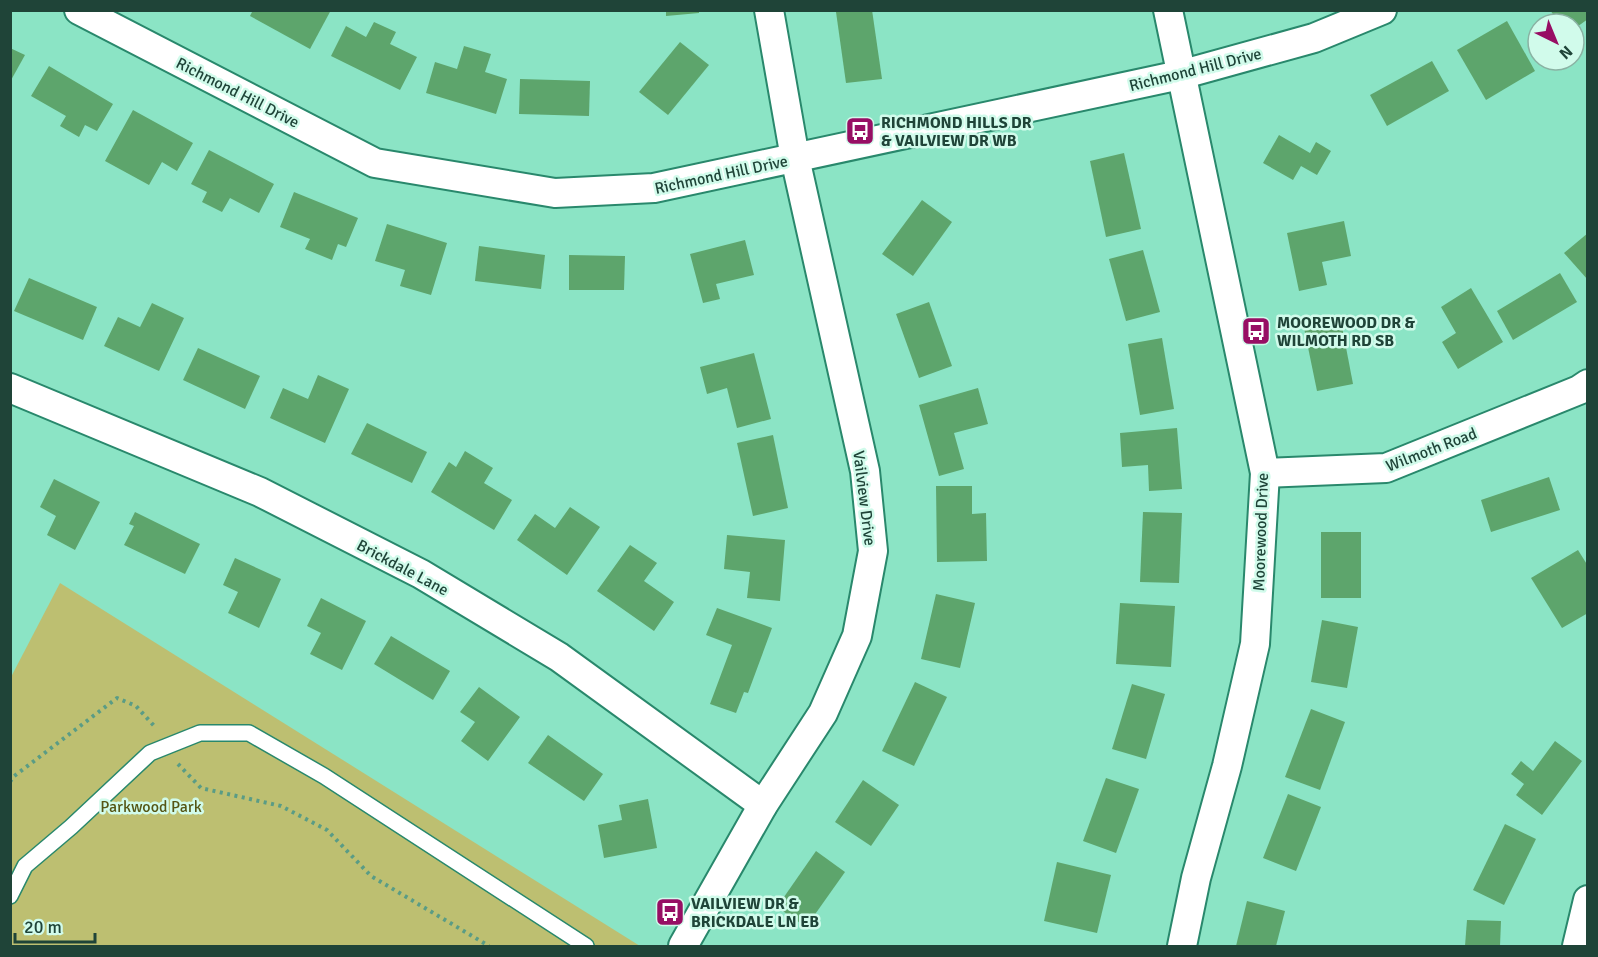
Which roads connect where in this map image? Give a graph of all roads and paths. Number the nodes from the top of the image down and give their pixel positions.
1 (79, 10) edge
2 (769, 10) edge
3 (1168, 10) edge
4 (1382, 10) edge
5 (1180, 75) junction
6 (795, 158) junction
7 (10, 388) edge
8 (1585, 393) edge
9 (1265, 473) junction
10 (156, 728) dead end
11 (175, 761) dead end
12 (10, 782) edge
13 (763, 805) junction
14 (10, 897) edge
15 (1587, 900) edge
16 (489, 946) edge
17 (585, 946) edge
18 (683, 946) edge
19 (1182, 946) edge
20 (1577, 946) edge

1 - 6 street, Richmond Hill Drive
2 - 6 street, Vailview Drive
3 - 5 street, Moorewood Drive
4 - 5 street, Richmond Hill Drive
5 - 6 street, Richmond Hill Drive
5 - 9 street, Moorewood Drive
6 - 13 street, Vailview Drive
7 - 13 street, Brickdale Lane
8 - 9 street, Wilmoth Road
9 - 19 street, Moorewood Drive
10 - 12 path
11 - 16 path
13 - 18 street, Vailview Drive
14 - 17 lane
15 - 20 street

